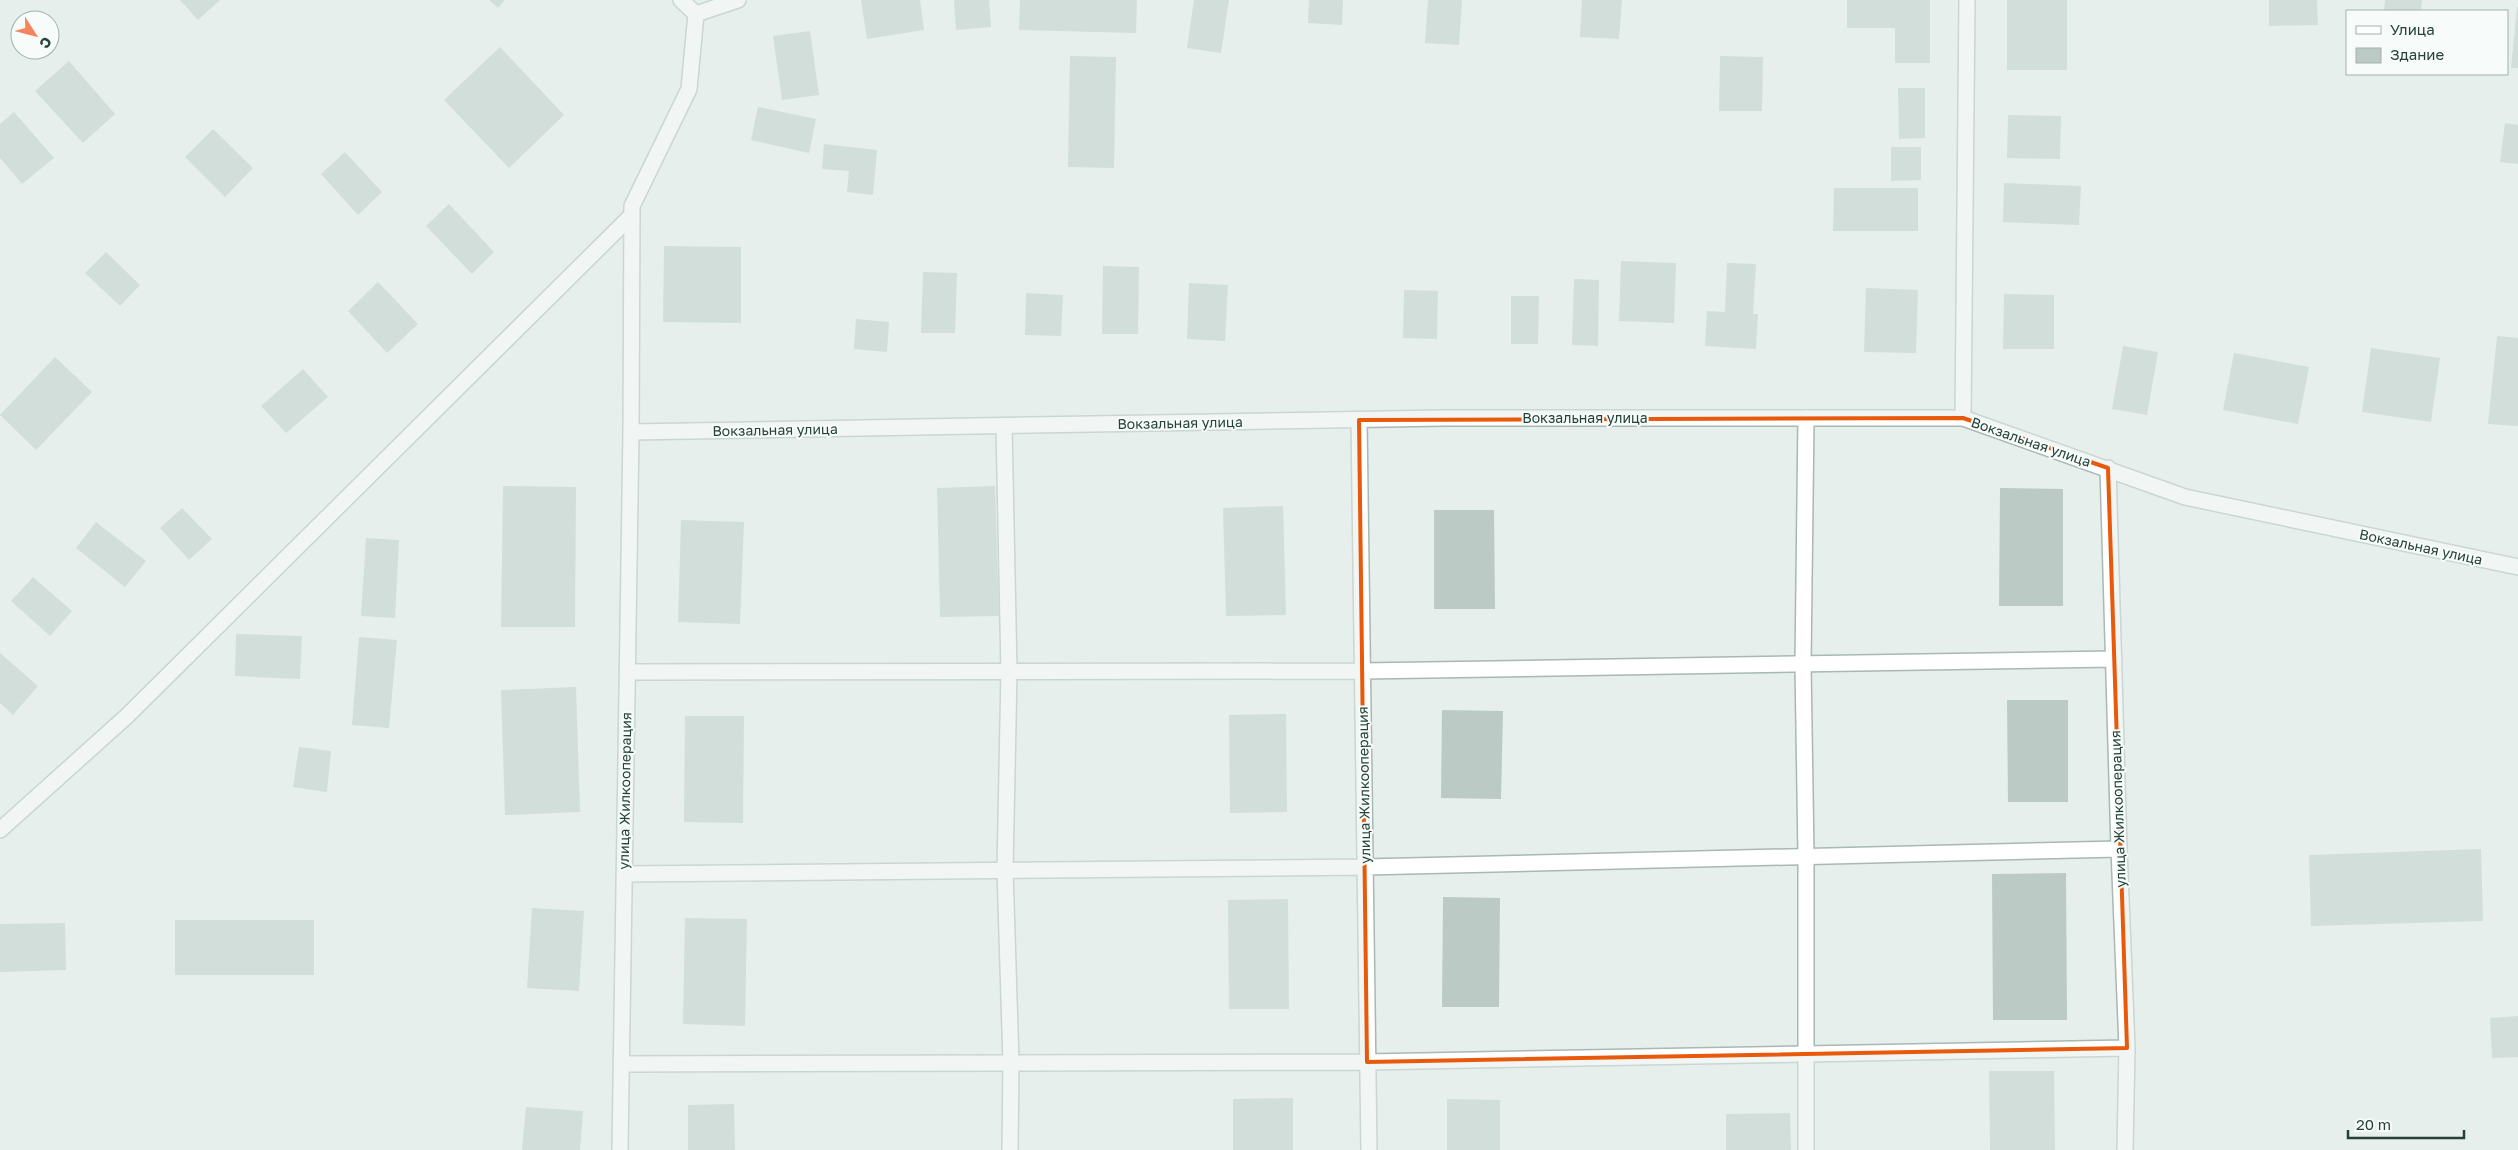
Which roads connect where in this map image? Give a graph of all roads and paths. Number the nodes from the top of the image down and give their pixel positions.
1 (680, 0) edge
2 (738, 0) edge
3 (1967, 0) edge
4 (696, 14) junction
5 (632, 216) junction
6 (1806, 418) junction
7 (1963, 418) junction
8 (1359, 420) junction
9 (1004, 426) junction
10 (631, 432) junction
11 (2108, 468) junction
12 (2518, 567) edge
13 (2114, 659) junction
14 (1803, 664) junction
15 (627, 672) junction
16 (1010, 672) junction
17 (1362, 672) junction
18 (0, 830) edge
19 (2119, 849) junction
20 (1806, 856) junction
21 (1365, 867) junction
22 (1005, 870) junction
23 (624, 874) junction
24 (2127, 1048) junction
25 (1807, 1054) junction
26 (1368, 1062) junction
27 (1011, 1063) junction
28 (621, 1064) junction
29 (620, 1150) edge
30 (1010, 1150) edge
31 (1369, 1150) edge
32 (1806, 1150) edge
33 (2125, 1150) edge

1 - 4 street
2 - 4 street
3 - 7 street
4 - 5 street
5 - 10 street, улица Жилкооперация
5 - 18 street
6 - 7 street, Вокзальная улица
6 - 8 street, Вокзальная улица
6 - 14 street
7 - 11 street, Вокзальная улица
8 - 9 street, Вокзальная улица
8 - 17 street, улица Жилкооперация
9 - 10 street, Вокзальная улица
9 - 16 street
10 - 15 street, улица Жилкооперация
11 - 12 street, Вокзальная улица
11 - 13 street, улица Жилкооперация
13 - 14 street
13 - 19 street, улица Жилкооперация
14 - 17 street
14 - 20 street
15 - 16 street
15 - 23 street, улица Жилкооперация
16 - 17 street
16 - 22 street
17 - 21 street, улица Жилкооперация
19 - 20 street
19 - 24 street, улица Жилкооперация
20 - 21 street
20 - 25 street
21 - 22 street
21 - 26 street, улица Жилкооперация
22 - 23 street
22 - 27 street
23 - 28 street, улица Жилкооперация
24 - 25 street
24 - 33 street, улица Жилкооперация
25 - 26 street
25 - 32 street
26 - 27 street
26 - 31 street, улица Жилкооперация
27 - 28 street
27 - 30 street
28 - 29 street, улица Жилкооперация

